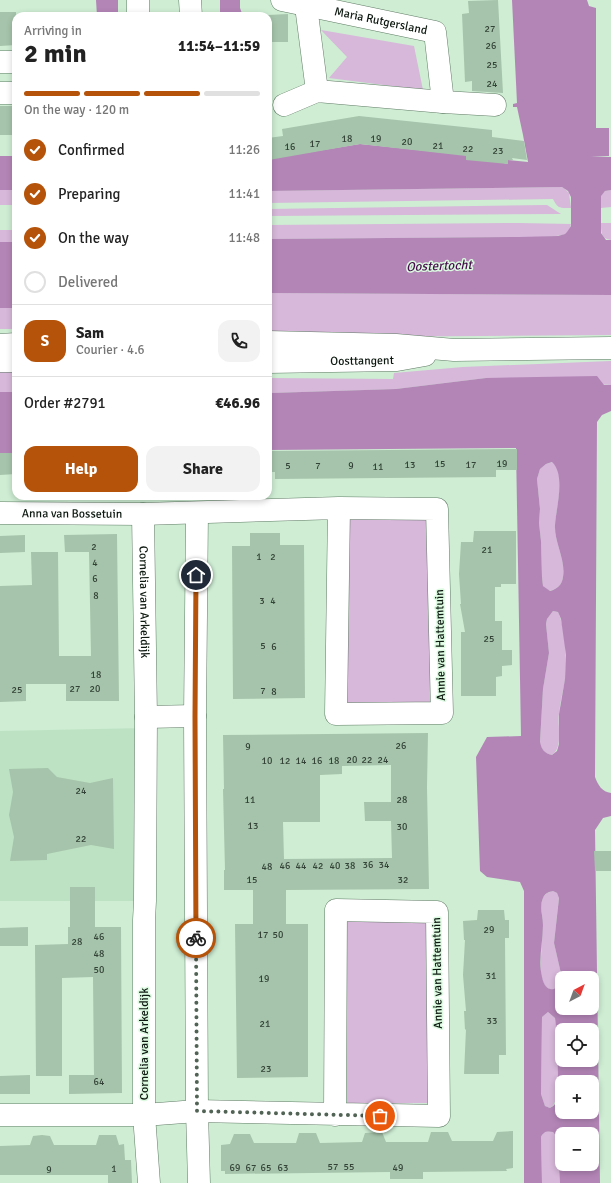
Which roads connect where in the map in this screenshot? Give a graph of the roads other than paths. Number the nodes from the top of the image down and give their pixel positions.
1 (138, 0) edge
2 (190, 0) edge
3 (282, 0) edge
4 (306, 6) junction
5 (138, 12) edge
6 (190, 12) edge
7 (0, 62) edge
8 (12, 62) edge
9 (317, 91) junction
10 (0, 93) edge
11 (12, 93) edge
12 (443, 102) junction
13 (284, 105) dead end
14 (495, 105) dead end
15 (272, 342) edge
16 (12, 344) edge
17 (0, 345) edge
18 (611, 348) edge
19 (454, 350) junction
20 (0, 361) edge
21 (12, 361) edge
22 (272, 362) edge
23 (170, 502) edge
24 (339, 508) junction
25 (197, 512) junction
26 (0, 513) edge
27 (143, 514) junction
28 (195, 716) junction
29 (146, 717) junction
30 (197, 1111) junction
31 (0, 1115) edge
32 (144, 1115) junction
33 (335, 1115) junction
34 (149, 1183) edge
35 (199, 1183) edge

1 - 5 street
2 - 6 street
3 - 4 street, Maria Rutgersland
4 - 9 street
4 - 12 street, Maria Rutgersland
7 - 8 street
9 - 12 street
9 - 13 street
10 - 11 street
12 - 14 street
15 - 19 street, Oosttangent
16 - 17 street
18 - 19 street, Oosttangent
19 - 22 street, Oosttangent
20 - 21 street
23 - 25 street
23 - 27 street
24 - 24 street, Annie van Hattemtuin
24 - 25 street, Annie van Hattemtuin
25 - 28 street
26 - 27 street, Anna van Bossetuin
27 - 29 street, Cornelia van Arkeldijk
28 - 29 street
28 - 30 street
29 - 32 street, Cornelia van Arkeldijk
30 - 32 street, Cornelia van Arkeldijk
30 - 33 street, Annie van Hattemtuin
30 - 35 street
31 - 32 street
32 - 34 street
33 - 33 street, Annie van Hattemtuin

